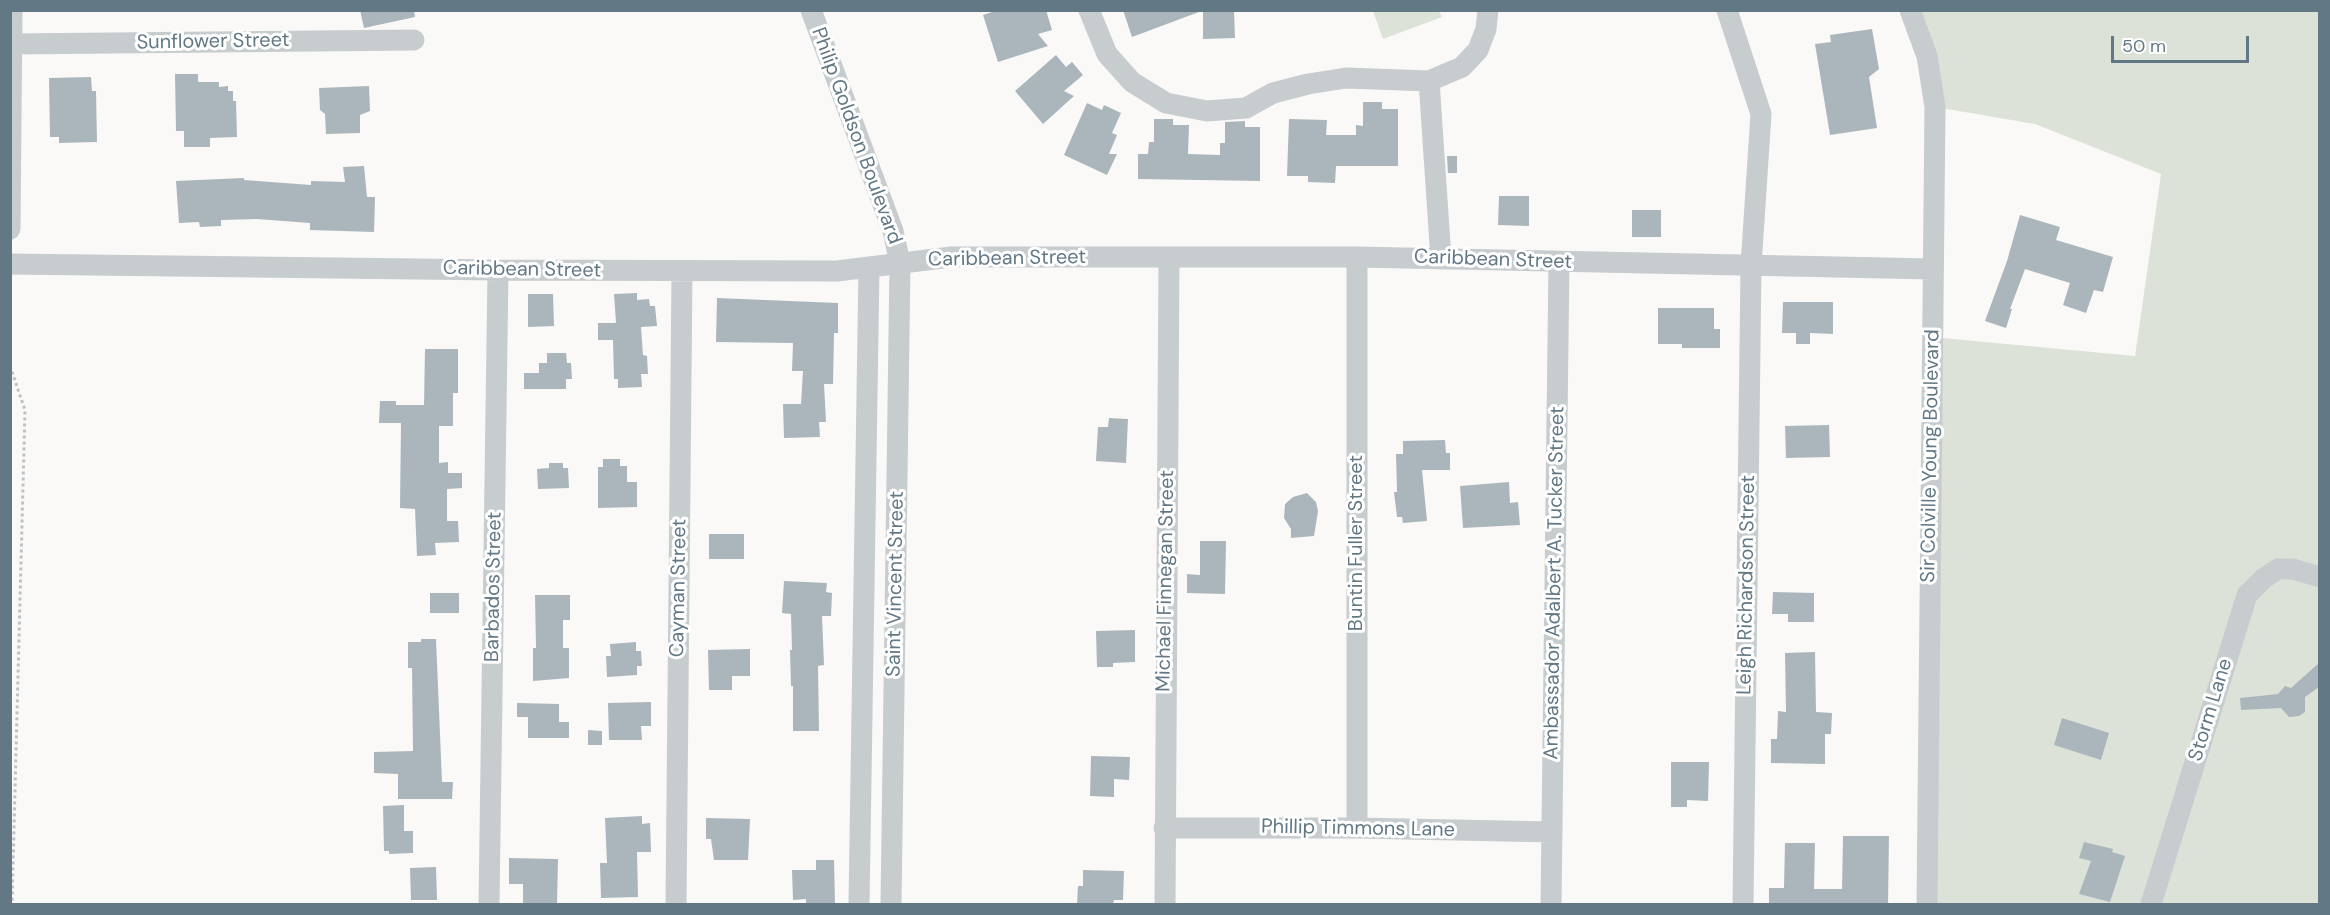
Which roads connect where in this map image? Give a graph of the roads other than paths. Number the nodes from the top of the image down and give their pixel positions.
1 (12, 10) edge
2 (811, 10) edge
3 (1089, 10) edge
4 (1488, 10) edge
5 (1727, 10) edge
6 (1910, 10) edge
7 (414, 40) dead end
8 (12, 45) edge
9 (1429, 81) junction
10 (10, 229) edge
11 (1169, 257) junction
12 (1357, 257) junction
13 (1441, 258) junction
14 (1559, 262) junction
15 (900, 263) junction
16 (10, 264) edge
17 (1751, 266) junction
18 (869, 268) junction
19 (1933, 269) junction
20 (498, 270) junction
21 (682, 271) junction
22 (2319, 577) edge
23 (1164, 828) junction
24 (1357, 828) junction
25 (1552, 832) junction
26 (489, 904) edge
27 (676, 904) edge
28 (859, 904) edge
29 (891, 904) edge
30 (1165, 904) edge
31 (1551, 904) edge
32 (1743, 904) edge
33 (1927, 904) edge
34 (2151, 904) edge

1 - 8 street
2 - 15 street, Philip Goldson Boulevard
3 - 9 street
4 - 9 street
5 - 17 street, Leigh Richardson Street
6 - 19 street, Sir Colville Young Boulevard
7 - 8 street, Sunflower Street
8 - 10 street
9 - 13 street
11 - 12 street, Caribbean Street
11 - 15 street, Caribbean Street
11 - 23 street, Michael Finnegan Street
12 - 13 street, Caribbean Street
12 - 24 street, Buntin Fuller Street
13 - 14 street, Caribbean Street
14 - 17 street, Caribbean Street
14 - 25 street, Ambassador Adalbert A. Tucker Street
15 - 18 street, Caribbean Street
15 - 29 street, Saint Vincent Street
16 - 20 street, Caribbean Street
17 - 19 street, Caribbean Street
17 - 32 street, Leigh Richardson Street
18 - 21 street, Caribbean Street
18 - 28 street, Saint Vincent Street
19 - 33 street, Sir Colville Young Boulevard
20 - 21 street, Caribbean Street
20 - 26 street, Barbados Street
21 - 27 street, Cayman Street
22 - 34 street, Storm Lane
23 - 24 street, Phillip Timmons Lane
23 - 30 street, Michael Finnegan Street
24 - 25 street, Phillip Timmons Lane
25 - 31 street, Ambassador Adalbert A. Tucker Street

